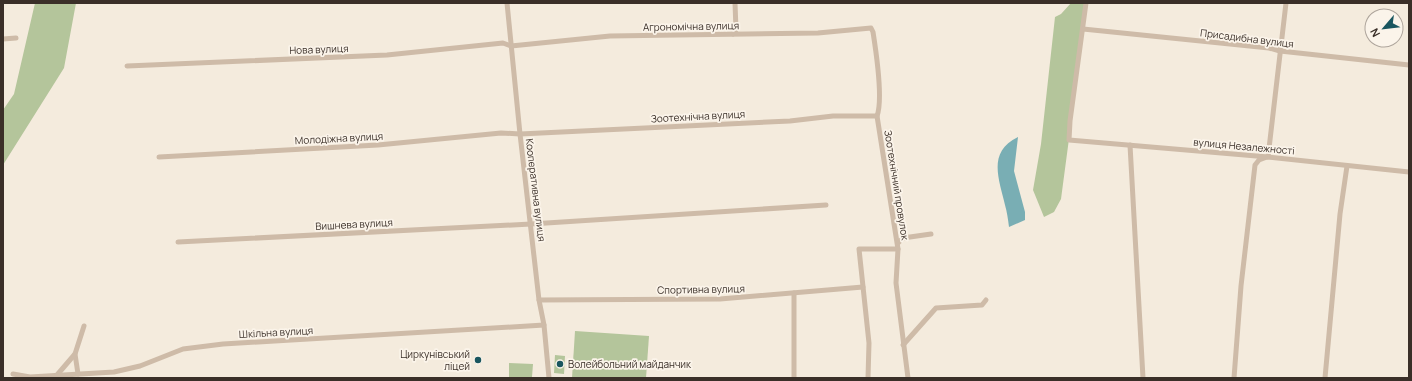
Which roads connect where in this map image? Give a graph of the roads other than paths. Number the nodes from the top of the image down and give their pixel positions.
1 (507, 3) edge
2 (735, 3) edge
3 (1086, 3) edge
4 (1286, 3) edge
5 (871, 28) joint
6 (1082, 29) junction
7 (733, 34) junction
8 (16, 38) dead end
9 (3, 39) edge
10 (512, 46) junction
11 (1280, 51) junction
12 (1409, 65) edge
13 (127, 66) dead end
14 (877, 116) junction
15 (520, 134) junction
16 (1130, 145) junction
17 (159, 157) dead end
18 (1268, 157) junction
19 (1347, 166) junction
20 (1409, 172) edge
21 (826, 205) dead end
22 (531, 224) junction
23 (931, 234) dead end
24 (178, 242) dead end
25 (898, 246) junction
26 (862, 287) junction
27 (794, 293) junction
28 (539, 300) junction
29 (986, 300) dead end
30 (544, 325) junction
31 (84, 326) dead end
32 (902, 345) junction
33 (75, 354) junction
34 (13, 374) dead end
35 (78, 374) junction
36 (57, 375) junction
37 (30, 378) edge
38 (549, 378) edge
39 (794, 378) edge
40 (868, 378) edge
41 (908, 378) edge
42 (1143, 378) edge
43 (1234, 378) edge
44 (1325, 378) edge

1 - 10 street, Кооперативна вулиця
2 - 7 street
3 - 6 street
4 - 11 street
5 - 7 street, Агрономічна вулиця
5 - 14 street, Зоотехнічний провулок
6 - 11 street, Присадибна вулиця
6 - 16 street, вулиця Незалежності
7 - 10 street, Агрономічна вулиця
8 - 9 street
10 - 13 street, Нова вулиця
10 - 15 street, Кооперативна вулиця
11 - 12 street, Присадибна вулиця
11 - 18 street
14 - 15 street, Зоотехнічна вулиця
14 - 25 street, Зоотехнічний провулок
15 - 17 street, Молодіжна вулиця
15 - 22 street, Кооперативна вулиця
16 - 18 street, вулиця Незалежності
16 - 42 street
18 - 19 street, вулиця Незалежності
18 - 43 street
19 - 20 street, вулиця Незалежності
19 - 44 street
21 - 22 street, Вишнева вулиця
22 - 24 street, Вишнева вулиця
22 - 28 street, Кооперативна вулиця
23 - 25 street
25 - 26 street, Зоотехнічний провулок
25 - 32 street
26 - 27 street, Спортивна вулиця
26 - 40 street, Зоотехнічний провулок
27 - 28 street, Спортивна вулиця
27 - 39 street
28 - 30 street, Кооперативна вулиця
29 - 32 street
30 - 35 street, Шкільна вулиця
30 - 38 street, Кооперативна вулиця
31 - 33 street
32 - 41 street
33 - 35 street
33 - 36 street
34 - 37 street, Шкільна вулиця
35 - 36 street, Шкільна вулиця
36 - 37 street, Шкільна вулиця

